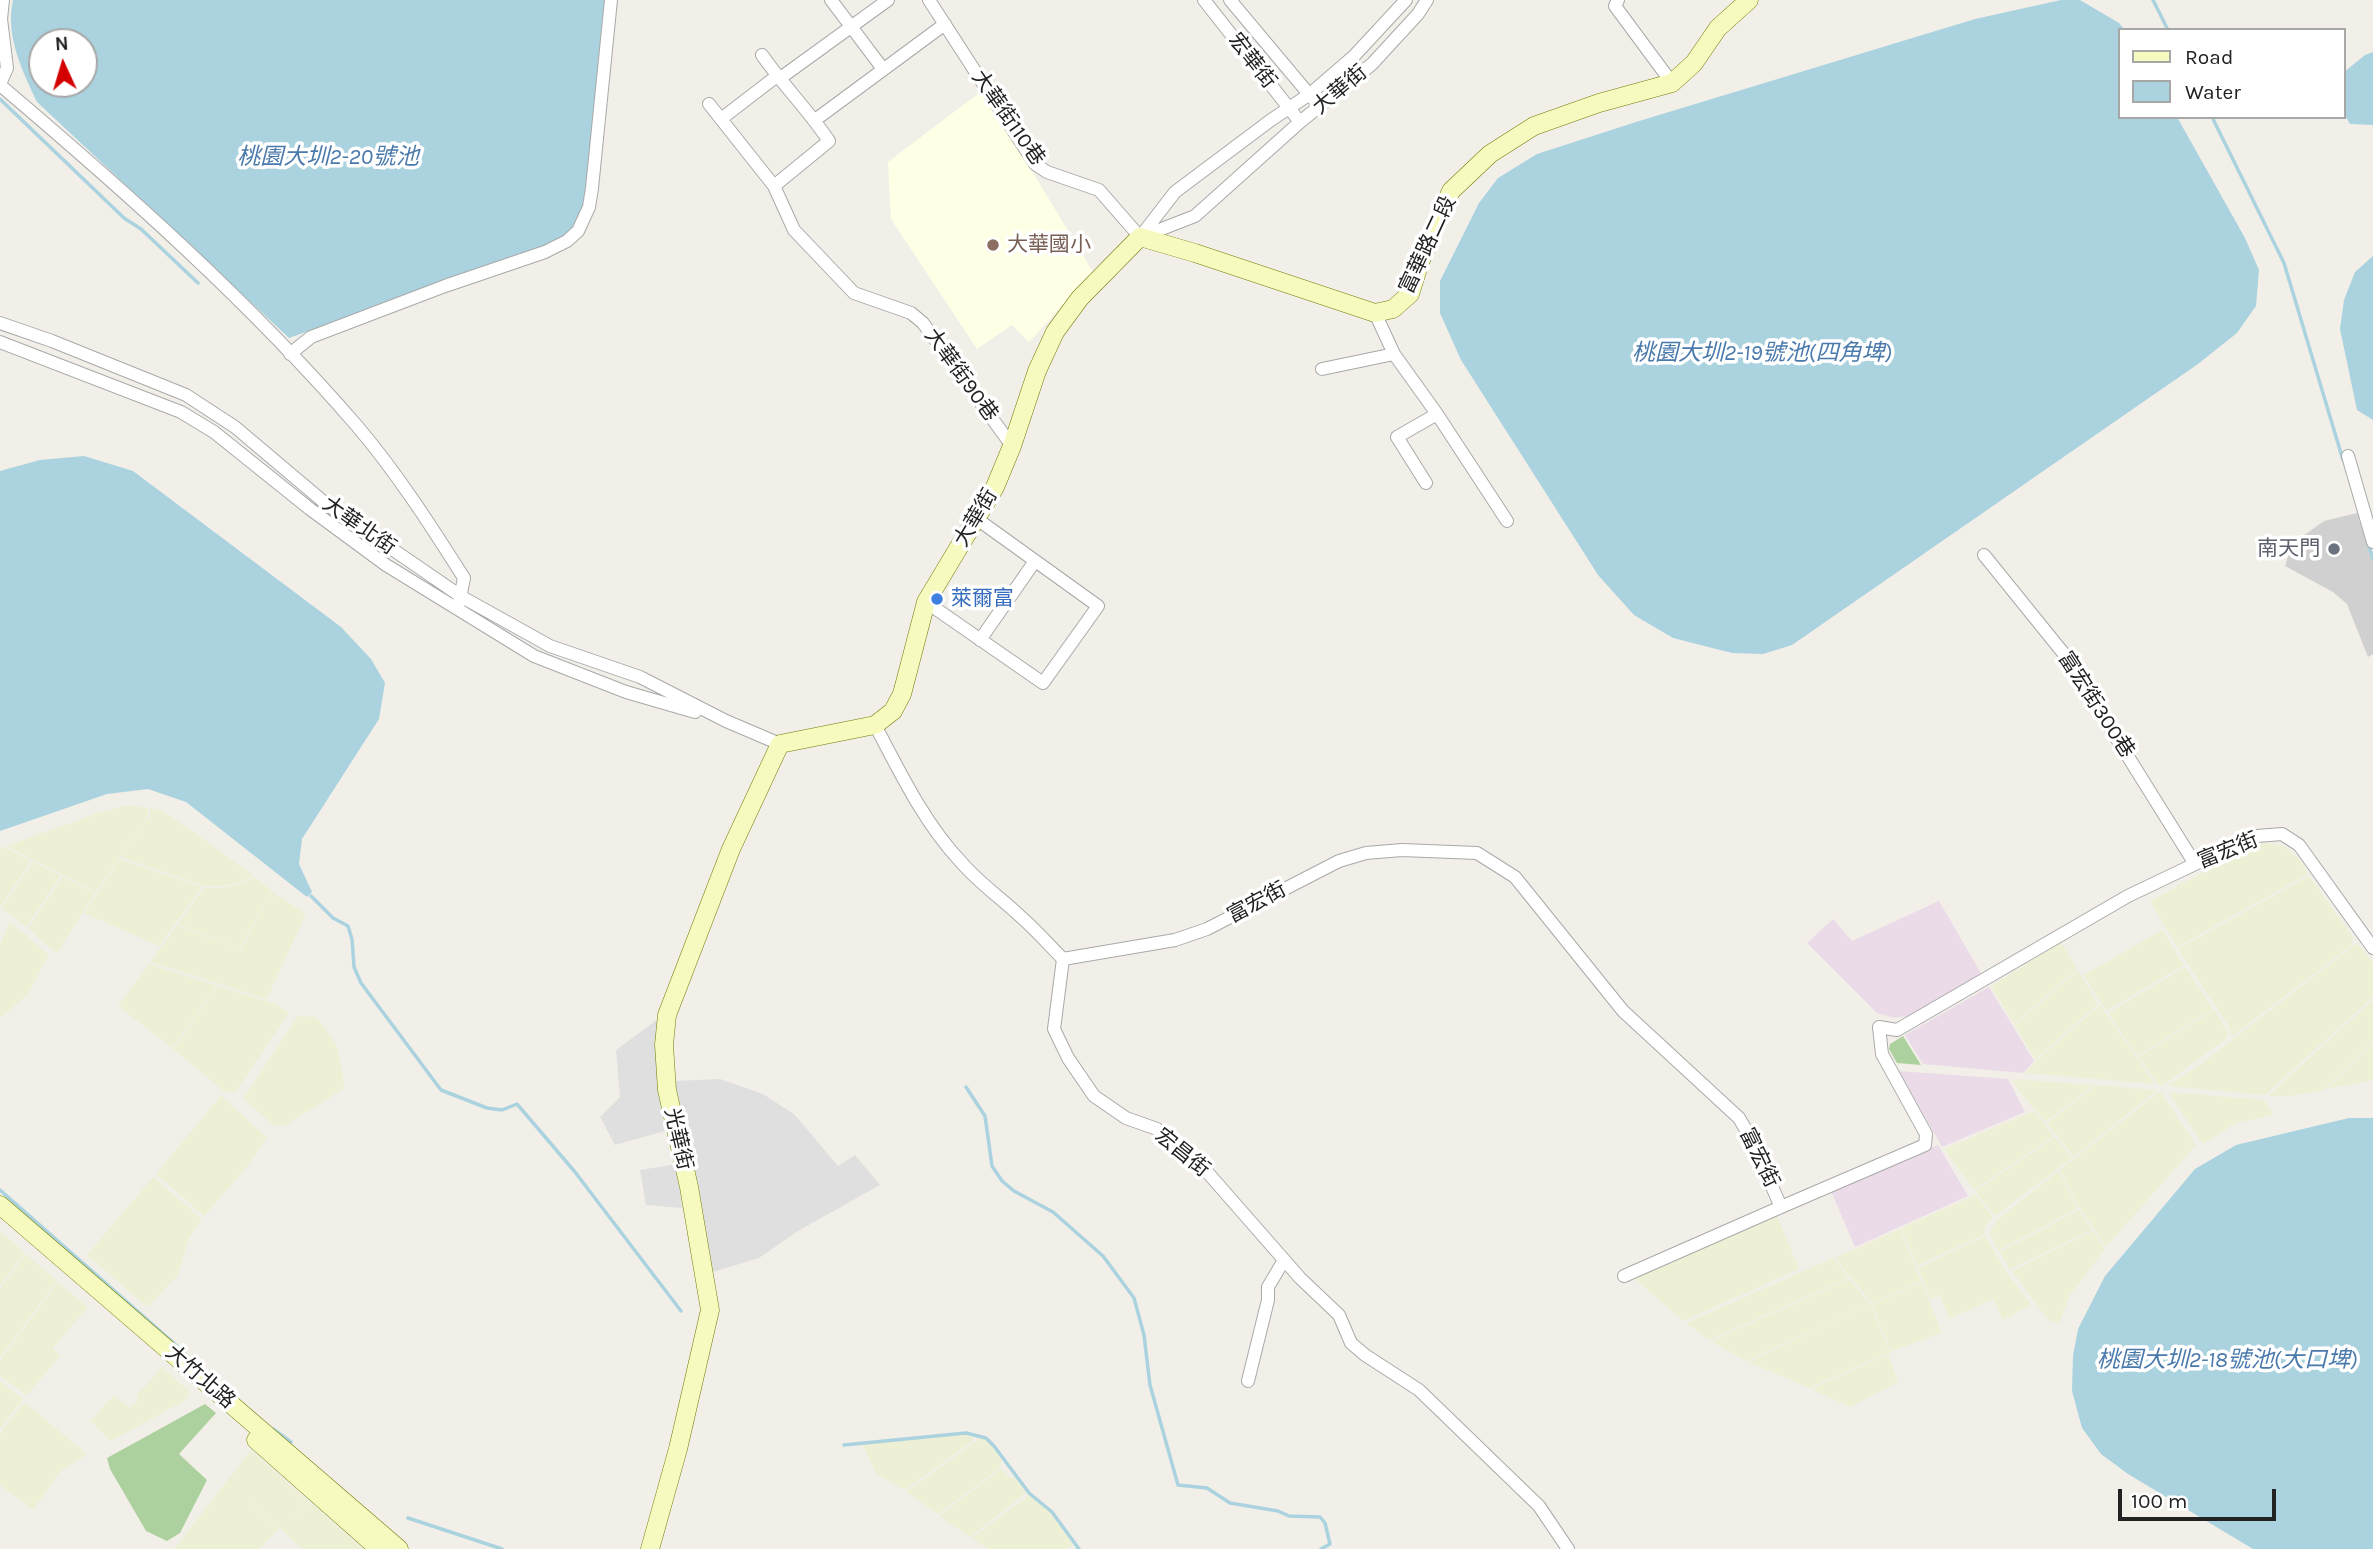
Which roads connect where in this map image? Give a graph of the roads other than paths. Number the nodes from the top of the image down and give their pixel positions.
1 (3, 0) edge
2 (611, 0) edge
3 (831, 0) edge
4 (888, 0) edge
5 (929, 0) edge
6 (1204, 0) edge
7 (1230, 0) edge
8 (1406, 0) edge
9 (1427, 0) edge
10 (1618, 0) edge
11 (1749, 0) edge
12 (945, 24) junction
13 (853, 27) junction
14 (762, 55) dead end
15 (883, 69) junction
16 (778, 78) junction
17 (1672, 83) junction
18 (0, 84) edge
19 (1310, 94) junction
20 (709, 104) dead end
21 (1319, 107) junction
22 (1288, 108) junction
23 (721, 119) junction
24 (815, 120) junction
25 (1300, 122) junction
26 (774, 186) junction
27 (1140, 237) junction
28 (1375, 313) junction
29 (0, 323) edge
30 (0, 342) edge
31 (290, 354) junction
32 (1394, 354) junction
33 (1322, 369) dead end
34 (1437, 414) junction
35 (1013, 446) junction
36 (2348, 456) dead end
37 (1426, 483) dead end
38 (977, 519) junction
39 (1507, 521) dead end
40 (2373, 542) edge
41 (1984, 555) dead end
42 (1035, 561) junction
43 (459, 602) junction
44 (926, 602) junction
45 (979, 640) junction
46 (875, 724) junction
47 (780, 744) junction
48 (2195, 864) junction
49 (2373, 948) edge
50 (1063, 959) junction
51 (0, 1205) edge
52 (1782, 1207) junction
53 (0, 1217) edge
54 (1284, 1260) junction
55 (1624, 1276) dead end
56 (1248, 1381) dead end
57 (379, 1549) edge
58 (399, 1549) edge
59 (650, 1549) edge
60 (1568, 1549) edge

1 - 18 street
2 - 31 street
3 - 13 street
4 - 13 street
5 - 12 street, 大華街110巷
6 - 22 street, 宏華街
7 - 19 street, 宏華街
8 - 19 street, 大華街
9 - 21 street, 大華街
10 - 17 street
11 - 17 street, 富華路二段
12 - 15 street
12 - 27 street, 大華街110巷
13 - 15 street
13 - 16 street
14 - 16 street
15 - 24 street
16 - 23 street
16 - 24 street
17 - 28 street, 富華路二段
18 - 31 street
19 - 21 street, 宏華街
19 - 22 street, 大華街
20 - 23 street, 大華街90巷
21 - 25 street, 大華街
22 - 25 street, 宏華街
22 - 27 street, 大華街
23 - 26 street, 大華街90巷
24 - 26 street
25 - 27 street, 大華街
26 - 35 street, 大華街90巷
27 - 28 street
27 - 35 street, 大華街
28 - 32 street
29 - 43 street, 大華北街
30 - 43 street, 大華北街
31 - 43 street
32 - 33 street
32 - 34 street
34 - 37 street
34 - 39 street
35 - 38 street, 大華街
36 - 40 street
38 - 42 street
38 - 44 street, 大華街
41 - 48 street, 富宏街300巷
42 - 45 street
42 - 45 street
43 - 47 street, 大華北街
44 - 45 street
44 - 46 street, 大華街
46 - 47 street
46 - 50 street
47 - 59 street, 光華街
48 - 49 street, 富宏街
48 - 52 street, 富宏街
50 - 52 street, 富宏街
50 - 54 street, 宏昌街
51 - 58 street, 大竹北路
52 - 55 street
53 - 57 street, 大竹北路
54 - 56 street
54 - 60 street, 宏昌街

